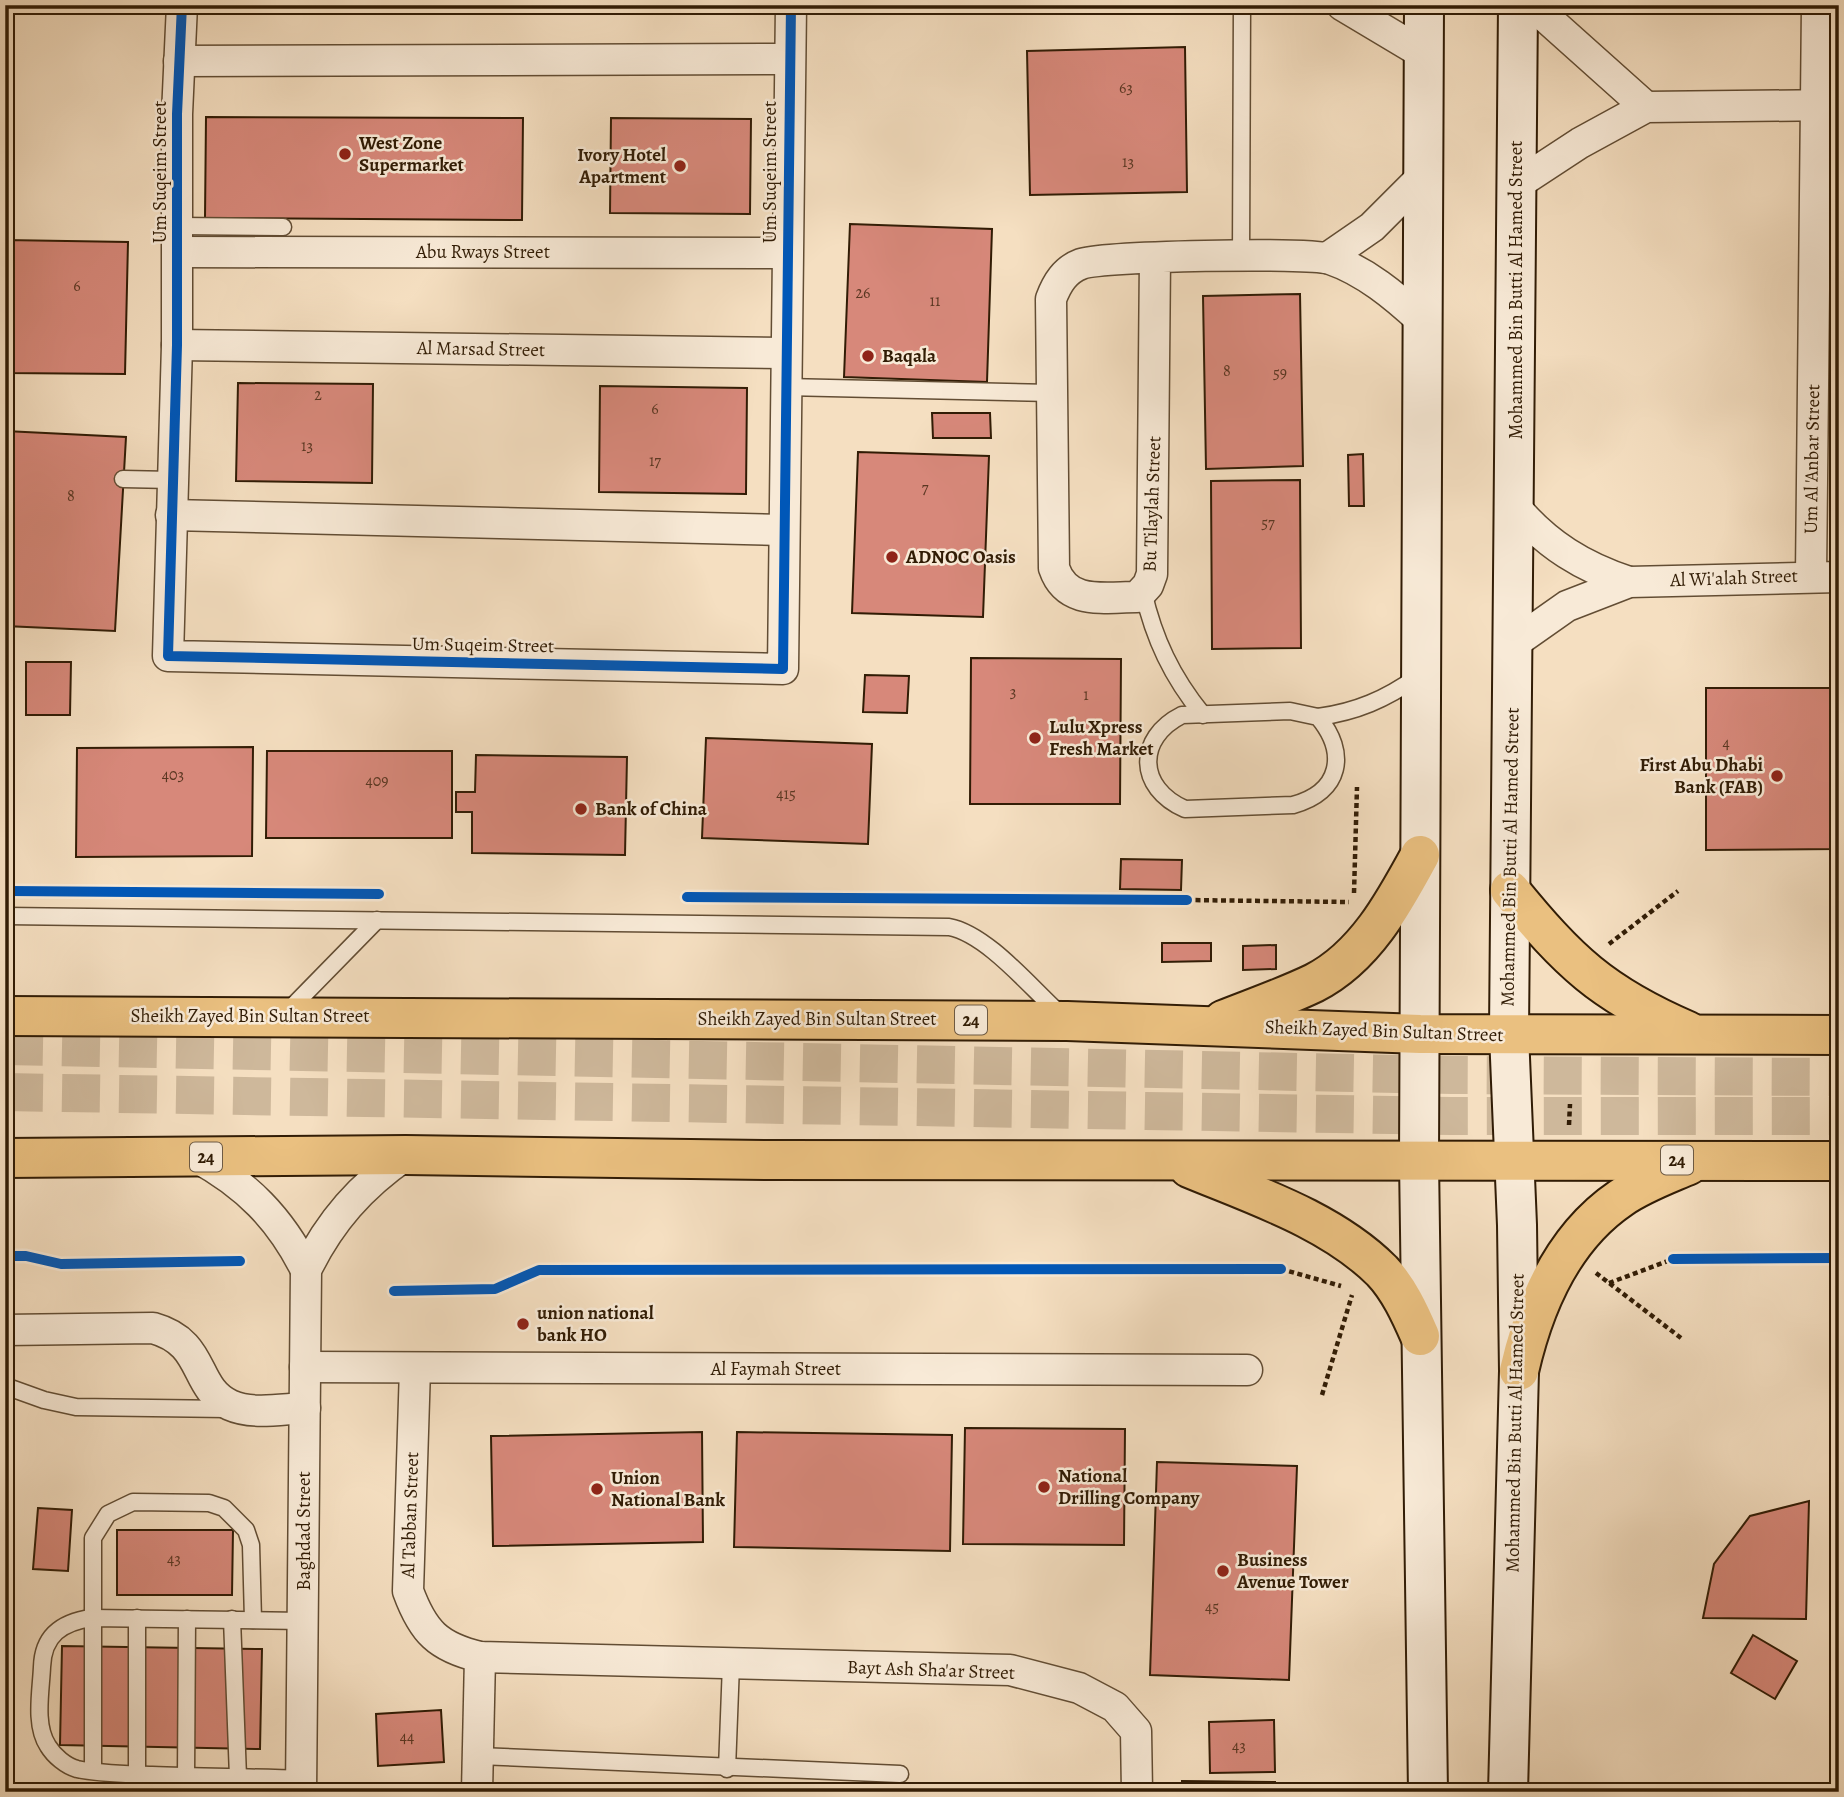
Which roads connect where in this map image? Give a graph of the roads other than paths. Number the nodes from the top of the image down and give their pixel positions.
1 (181, 5) edge
2 (791, 5) edge
3 (1242, 5) edge
4 (1342, 5) edge
5 (1424, 5) edge
6 (1518, 5) edge
7 (1532, 5) edge
8 (1816, 5) edge
9 (1423, 54) junction
10 (788, 59) junction
11 (178, 61) junction
12 (1827, 105) edge
13 (1646, 107) junction
14 (1423, 176) junction
15 (1516, 185) junction
16 (283, 227) dead end
17 (178, 239) junction
18 (787, 253) junction
19 (1241, 256) junction
20 (1155, 258) junction
21 (1327, 258) junction
22 (1422, 321) junction
23 (177, 345) junction
24 (785, 353) junction
25 (785, 387) junction
26 (1052, 393) junction
27 (123, 479) dead end
28 (172, 480) junction
29 (1515, 507) junction
30 (171, 515) junction
31 (783, 530) junction
32 (1825, 577) edge
33 (1629, 582) junction
34 (1143, 591) junction
35 (1513, 644) junction
36 (1422, 674) junction
37 (1203, 715) junction
38 (1318, 717) junction
39 (1420, 855) junction
40 (1510, 890) junction
41 (5, 916) edge
42 (377, 920) junction
43 (5, 1016) edge
44 (282, 1016) junction
45 (1067, 1021) junction
46 (1212, 1024) junction
47 (1420, 1034) junction
48 (1509, 1034) junction
49 (1839, 1035) edge
50 (1700, 1036) junction
51 (406, 1155) junction
52 (196, 1157) junction
53 (5, 1158) edge
54 (1514, 1160) junction
55 (1701, 1160) junction
56 (1174, 1161) junction
57 (1419, 1161) junction
58 (1839, 1161) edge
59 (306, 1270) junction
60 (5, 1330) edge
61 (1420, 1336) junction
62 (305, 1367) junction
63 (415, 1368) junction
64 (1247, 1370) dead end
65 (1519, 1371) junction
66 (5, 1386) edge
67 (305, 1408) junction
68 (244, 1409) junction
69 (92, 1618) junction
70 (137, 1618) junction
71 (187, 1619) junction
72 (232, 1619) junction
73 (253, 1620) junction
74 (303, 1621) junction
75 (480, 1657) junction
76 (731, 1664) junction
77 (478, 1756) junction
78 (727, 1769) junction
79 (93, 1770) junction
80 (137, 1774) junction
81 (900, 1774) dead end
82 (186, 1776) junction
83 (238, 1777) junction
84 (302, 1785) edge
85 (477, 1792) edge
86 (1137, 1792) edge
87 (1427, 1792) edge
88 (1508, 1792) edge

1 - 11 street, Um Suqeim Street
2 - 10 street, Um Suqeim Street
3 - 19 lane
4 - 9 street
5 - 9 street
6 - 15 street, Mohammed Bin Butti Al Hamed Street
7 - 13 street
8 - 12 street, Um Al 'Anbar Street
9 - 14 street
10 - 11 street
10 - 18 street, Um Suqeim Street
11 - 17 street, Um Suqeim Street
12 - 13 street
12 - 32 street, Um Al 'Anbar Street
13 - 15 street
14 - 21 street
14 - 22 street
15 - 29 street, Mohammed Bin Butti Al Hamed Street
16 - 17 lane
17 - 18 street, Abu Rways Street
17 - 23 street, Um Suqeim Street
18 - 24 street, Um Suqeim Street
19 - 20 street, Bu Tilaylah Street
19 - 21 street, Bu Tilaylah Street
20 - 26 street, Bu Tilaylah Street
20 - 34 street, Bu Tilaylah Street
21 - 22 street, Bu Tilaylah Street
22 - 36 street
23 - 24 street, Al Marsad Street
23 - 28 street, Um Suqeim Street
24 - 25 street, Um Suqeim Street
25 - 26 lane
25 - 31 street, Um Suqeim Street
26 - 34 street, Bu Tilaylah Street
27 - 28 lane
28 - 30 street, Um Suqeim Street
29 - 33 street, Al Wi'alah Street
29 - 35 street, Mohammed Bin Butti Al Hamed Street
30 - 31 street
30 - 31 street, Um Suqeim Street
32 - 33 street, Al Wi'alah Street
33 - 35 street, Al Wi'alah Street
34 - 37 lane
35 - 40 street, Mohammed Bin Butti Al Hamed Street
36 - 38 lane
36 - 39 street
37 - 38 lane
37 - 38 lane
39 - 46 main road
39 - 47 street
40 - 48 street, Mohammed Bin Butti Al Hamed Street
40 - 50 main road
41 - 42 lane
42 - 44 lane
42 - 45 lane
43 - 44 main road, Sheikh Zayed Bin Sultan Street / 24
44 - 45 main road, Sheikh Zayed Bin Sultan Street / 24
45 - 46 main road, Sheikh Zayed Bin Sultan Street / 24
46 - 47 main road, Sheikh Zayed Bin Sultan Street / 24
47 - 48 main road, Sheikh Zayed Bin Sultan Street / 24
47 - 57 street
48 - 50 main road, Sheikh Zayed Bin Sultan Street / 24
48 - 54 street, Mohammed Bin Butti Al Hamed Street
49 - 50 main road, Sheikh Zayed Bin Sultan Street / 24
51 - 52 main road, 24
51 - 56 main road, 24
51 - 59 street, Baghdad Street
52 - 53 main road, 24
52 - 59 street, Baghdad Street
54 - 55 main road, 24
54 - 57 main road, 24
54 - 65 street, Mohammed Bin Butti Al Hamed Street
55 - 58 main road, 24
55 - 65 main road
56 - 57 main road, 24
56 - 61 main road
57 - 61 street
59 - 62 street, Baghdad Street
60 - 68 street
61 - 87 street
62 - 63 street, Al Faymah Street
62 - 67 street, Baghdad Street
63 - 64 street, Al Faymah Street
63 - 75 street, Al Tabban Street
65 - 88 street, Mohammed Bin Butti Al Hamed Street
66 - 68 lane
67 - 68 street
67 - 74 street, Baghdad Street
69 - 70 lane
69 - 73 lane
69 - 79 lane
69 - 79 lane
70 - 71 lane
70 - 80 lane
71 - 72 lane
71 - 82 lane
72 - 73 lane
72 - 83 lane
73 - 74 lane
74 - 84 street, Baghdad Street
75 - 76 street, Bayt Ash Sha'ar Street
75 - 77 street
76 - 78 lane
76 - 86 street, Bayt Ash Sha'ar Street
77 - 78 lane
77 - 85 street
78 - 81 lane
79 - 80 lane
80 - 82 lane
82 - 83 lane
83 - 84 lane

